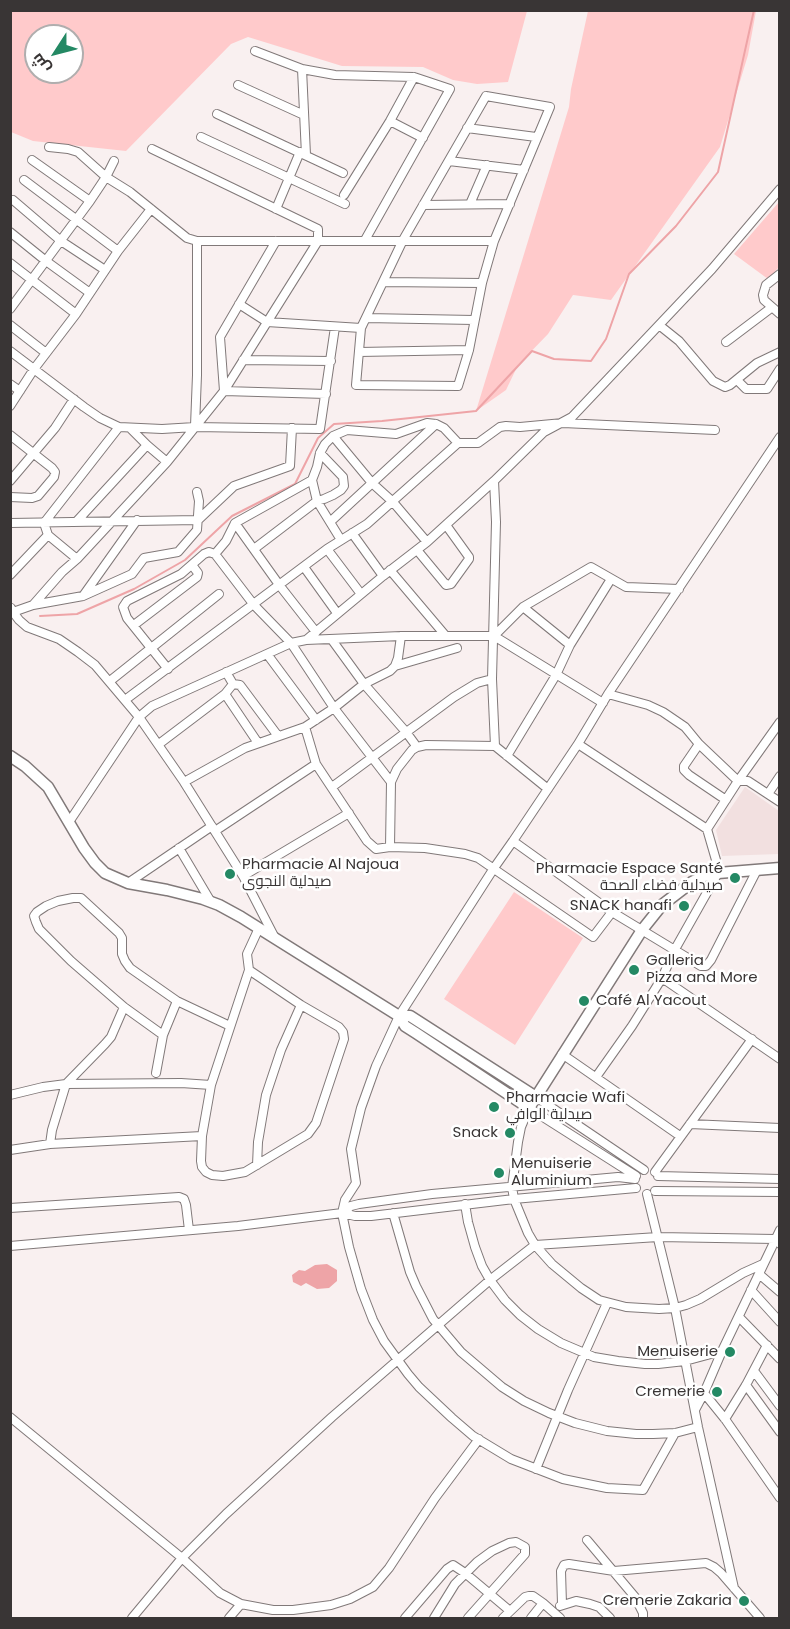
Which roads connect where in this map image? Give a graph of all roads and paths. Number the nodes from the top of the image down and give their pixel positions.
1 (255, 51) dead end
2 (302, 69) junction
3 (414, 77) junction
4 (238, 85) dead end
5 (217, 114) dead end
6 (304, 115) junction
7 (390, 121) junction
8 (467, 128) junction
9 (201, 137) dead end
10 (536, 137) junction
11 (423, 138) junction
12 (49, 147) dead end
13 (152, 149) dead end
14 (303, 154) junction
15 (32, 160) dead end
16 (449, 160) junction
17 (114, 161) dead end
18 (488, 165) junction
19 (524, 170) junction
20 (344, 173) dead end
21 (106, 177) junction
22 (289, 178) junction
23 (24, 180) dead end
24 (780, 189) edge
25 (13, 200) dead end
26 (90, 201) junction
27 (470, 204) junction
28 (510, 204) junction
29 (423, 205) junction
30 (151, 209) junction
31 (276, 209) junction
32 (76, 221) junction
33 (10, 232) edge
34 (318, 240) junction
35 (365, 240) junction
36 (403, 240) junction
37 (61, 241) junction
38 (197, 241) junction
39 (276, 241) junction
40 (494, 241) junction
41 (118, 251) junction
42 (46, 261) junction
43 (10, 263) edge
44 (105, 270) junction
45 (780, 274) edge
46 (32, 279) junction
47 (383, 282) junction
48 (482, 283) junction
49 (90, 293) junction
50 (239, 304) junction
51 (771, 308) junction
52 (10, 309) edge
53 (76, 314) junction
54 (780, 314) edge
55 (366, 318) junction
56 (474, 320) junction
57 (267, 322) junction
58 (10, 325) edge
59 (659, 325) junction
60 (335, 327) junction
61 (362, 328) junction
62 (726, 342) dead end
63 (469, 350) junction
64 (10, 351) edge
65 (359, 352) junction
66 (780, 352) edge
67 (46, 353) junction
68 (243, 360) junction
69 (331, 361) junction
70 (34, 369) junction
71 (780, 369) edge
72 (736, 380) junction
73 (10, 384) edge
74 (20, 391) junction
75 (224, 391) junction
76 (326, 394) junction
77 (74, 399) junction
78 (10, 406) edge
79 (563, 423) junction
80 (436, 424) junction
81 (119, 427) junction
82 (195, 427) junction
83 (130, 428) junction
84 (292, 428) junction
85 (715, 430) dead end
86 (10, 435) edge
87 (333, 436) junction
88 (780, 437) edge
89 (458, 443) junction
90 (147, 445) junction
91 (34, 453) junction
92 (320, 453) junction
93 (167, 462) junction
94 (312, 480) junction
95 (494, 481) junction
96 (10, 482) edge
97 (372, 483) junction
98 (197, 492) dead end
99 (10, 497) edge
100 (316, 501) junction
101 (393, 502) junction
102 (114, 520) junction
103 (137, 520) junction
104 (198, 520) junction
105 (77, 521) junction
106 (330, 522) junction
107 (10, 523) edge
108 (44, 523) junction
109 (236, 523) junction
110 (446, 525) junction
111 (352, 533) junction
112 (48, 534) junction
113 (341, 540) junction
114 (427, 542) junction
115 (254, 549) junction
116 (327, 549) junction
117 (417, 550) junction
118 (215, 554) junction
119 (77, 559) junction
120 (192, 565) junction
121 (304, 567) junction
122 (387, 573) junction
123 (10, 574) edge
124 (611, 579) junction
125 (280, 586) junction
126 (679, 589) junction
127 (219, 594) dead end
128 (361, 594) junction
129 (83, 596) junction
130 (33, 605) junction
131 (254, 605) junction
132 (523, 607) junction
133 (11, 609) edge
134 (337, 613) junction
135 (134, 625) junction
136 (316, 632) junction
137 (444, 635) junction
138 (401, 636) junction
139 (494, 636) junction
140 (306, 640) junction
141 (332, 640) junction
142 (291, 643) junction
143 (570, 645) junction
144 (152, 646) junction
145 (457, 648) dead end
146 (267, 654) junction
147 (395, 666) junction
148 (168, 669) junction
149 (226, 672) junction
150 (556, 675) junction
151 (492, 679) junction
152 (110, 681) junction
153 (233, 684) junction
154 (364, 684) junction
155 (225, 694) junction
156 (608, 694) junction
157 (125, 700) junction
158 (603, 703) junction
159 (334, 708) junction
160 (139, 717) junction
161 (316, 720) junction
162 (780, 722) edge
163 (305, 727) junction
164 (406, 732) junction
165 (278, 736) junction
166 (258, 743) junction
167 (159, 744) junction
168 (578, 744) junction
169 (699, 744) junction
170 (495, 746) junction
171 (417, 747) junction
172 (10, 756) edge
173 (507, 756) junction
174 (371, 758) junction
175 (316, 764) junction
176 (780, 776) edge
177 (738, 781) junction
178 (184, 782) junction
179 (391, 782) junction
180 (332, 787) junction
181 (548, 789) junction
182 (768, 794) junction
183 (726, 800) junction
184 (780, 802) edge
185 (349, 813) junction
186 (69, 822) junction
187 (214, 829) junction
188 (707, 829) junction
189 (513, 841) junction
190 (390, 847) junction
191 (179, 848) junction
192 (494, 868) junction
193 (780, 868) edge
194 (757, 870) junction
195 (718, 873) junction
196 (243, 876) junction
197 (128, 883) junction
198 (211, 902) junction
199 (612, 912) junction
200 (259, 928) junction
201 (642, 930) junction
202 (275, 938) junction
203 (674, 951) junction
204 (249, 970) junction
205 (662, 978) junction
206 (177, 1001) junction
207 (301, 1005) junction
208 (124, 1007) junction
209 (399, 1016) junction
210 (230, 1026) junction
211 (163, 1035) junction
212 (752, 1039) junction
213 (562, 1054) junction
214 (780, 1059) edge
215 (156, 1072) dead end
216 (596, 1077) junction
217 (66, 1084) junction
218 (211, 1085) junction
219 (10, 1095) edge
220 (536, 1097) junction
221 (529, 1108) junction
222 (690, 1124) junction
223 (780, 1128) edge
224 (202, 1136) junction
225 (680, 1136) junction
226 (50, 1144) junction
227 (10, 1150) edge
228 (257, 1165) junction
229 (620, 1167) junction
230 (644, 1170) junction
231 (656, 1174) junction
232 (618, 1178) junction
233 (780, 1179) edge
234 (636, 1181) junction
235 (512, 1187) junction
236 (780, 1192) edge
237 (651, 1193) junction
238 (514, 1198) junction
239 (465, 1204) junction
240 (10, 1208) edge
241 (342, 1213) junction
242 (393, 1213) junction
243 (189, 1230) junction
244 (780, 1230) edge
245 (658, 1237) junction
246 (777, 1242) edge
247 (10, 1245) edge
248 (535, 1245) junction
249 (763, 1264) junction
250 (759, 1274) junction
251 (490, 1281) junction
252 (751, 1290) junction
253 (780, 1292) edge
254 (607, 1303) junction
255 (675, 1308) junction
256 (739, 1317) junction
257 (780, 1322) edge
258 (439, 1326) junction
259 (767, 1345) junction
260 (722, 1351) junction
261 (584, 1354) junction
262 (780, 1359) edge
263 (398, 1360) junction
264 (686, 1361) junction
265 (754, 1371) junction
266 (746, 1385) junction
267 (704, 1394) junction
268 (780, 1406) edge
269 (695, 1410) junction
270 (10, 1417) edge
271 (557, 1417) junction
272 (725, 1419) junction
273 (698, 1427) junction
274 (780, 1432) edge
275 (675, 1433) junction
276 (479, 1439) junction
277 (536, 1469) junction
278 (780, 1498) edge
279 (587, 1540) dead end
280 (182, 1558) junction
281 (614, 1571) junction
282 (465, 1573) junction
283 (734, 1588) junction
284 (489, 1594) junction
285 (543, 1602) junction
286 (241, 1604) junction
287 (562, 1604) junction
288 (554, 1611) junction
289 (284, 1614) edge
290 (642, 1614) edge
291 (507, 1615) edge
292 (132, 1618) edge
293 (229, 1618) edge
294 (405, 1618) edge
295 (434, 1618) edge
296 (468, 1618) edge
297 (531, 1618) edge
298 (560, 1618) edge
299 (610, 1618) edge
300 (650, 1618) edge
301 (760, 1618) edge

1 - 2 street
2 - 3 street
2 - 6 street
3 - 7 street
3 - 11 street
4 - 6 street
5 - 14 street
6 - 14 street
7 - 11 street
7 - 22 street
8 - 10 street
8 - 10 street
8 - 16 street
9 - 22 street
10 - 19 street
11 - 35 street
12 - 21 street
13 - 31 street
14 - 20 street
14 - 22 street
15 - 26 street
16 - 18 street
16 - 29 street
17 - 21 street
18 - 19 street
18 - 27 street
19 - 28 street
21 - 26 street
21 - 30 street
22 - 31 street
23 - 32 street
24 - 59 street
25 - 37 street
26 - 32 street
27 - 28 street
27 - 29 street
28 - 40 street
29 - 36 street
30 - 38 street
30 - 41 street
31 - 34 street
32 - 37 street
32 - 41 street
33 - 42 street
34 - 35 street
34 - 39 street
34 - 57 street
35 - 36 street
36 - 40 street
36 - 47 street
37 - 42 street
37 - 44 street
38 - 39 street
38 - 82 street
39 - 50 street
40 - 48 street
41 - 44 street
42 - 46 street
42 - 49 street
43 - 46 street
44 - 49 street
45 - 51 street
46 - 52 street
46 - 53 street
47 - 48 street
47 - 55 street
48 - 56 street
49 - 53 street
50 - 57 street
50 - 75 street
51 - 54 street
51 - 62 street
53 - 67 street
55 - 56 street
55 - 61 street
56 - 63 street
57 - 60 street
57 - 68 street
58 - 67 street
59 - 72 street
59 - 79 street
60 - 61 street
60 - 69 street
61 - 65 street
63 - 65 street
63 - 65 street
64 - 70 street
66 - 72 street
67 - 70 street
68 - 69 street
68 - 75 street
69 - 76 street
70 - 74 street
70 - 77 street
71 - 72 street
73 - 74 street
74 - 78 street
75 - 76 street
75 - 82 street
76 - 84 street
77 - 81 street
77 - 91 street
79 - 85 street
79 - 89 street
79 - 95 street
80 - 87 street
80 - 89 street
80 - 97 street
81 - 83 street
81 - 108 street
82 - 83 street
82 - 84 street
82 - 93 street
83 - 90 street
84 - 104 street
86 - 91 street
87 - 92 street
87 - 97 street
88 - 126 street
89 - 101 street
90 - 93 street
90 - 105 street
91 - 96 street
91 - 99 street
92 - 94 street
92 - 100 street
93 - 102 street
94 - 100 street
94 - 109 street
95 - 110 street
95 - 139 street
97 - 101 street
97 - 106 street
98 - 104 street
100 - 106 street
100 - 115 street
101 - 111 street
101 - 114 street
102 - 103 street
102 - 105 street
102 - 119 street
103 - 104 street
103 - 129 street
104 - 129 street
105 - 108 street
106 - 113 street
107 - 108 street
108 - 112 street
109 - 115 street
109 - 118 street
110 - 114 street
110 - 117 street
111 - 113 street
111 - 122 street
112 - 119 street
112 - 123 street
113 - 116 street
114 - 117 street
115 - 125 street
116 - 121 street
116 - 128 street
117 - 122 street
118 - 120 street
118 - 131 street
119 - 130 street
120 - 135 street
120 - 135 street
121 - 125 street
121 - 134 street
122 - 128 street
122 - 137 street
124 - 126 street
124 - 132 street
124 - 143 street
125 - 131 street
125 - 136 street
126 - 156 street
127 - 144 street
128 - 134 street
129 - 130 street
130 - 133 street
131 - 142 street
131 - 148 street
132 - 139 street
132 - 143 street
133 - 152 street
134 - 136 street
135 - 144 street
136 - 140 street
137 - 138 street
137 - 139 street
138 - 141 street
138 - 147 street
139 - 150 street
139 - 151 street
140 - 141 street
140 - 142 street
141 - 154 street
142 - 146 street
142 - 159 street
143 - 150 street
144 - 148 street
144 - 152 street
145 - 147 street
146 - 149 street
146 - 161 street
147 - 154 street
148 - 157 street
149 - 153 street
149 - 160 street
150 - 158 street
150 - 173 street
151 - 164 street
151 - 170 street
152 - 157 street
153 - 155 street
153 - 165 street
154 - 159 street
154 - 164 street
155 - 166 street
155 - 167 street
156 - 158 street
156 - 169 street
157 - 160 street
158 - 168 street
159 - 161 street
159 - 174 street
160 - 167 street
160 - 186 street
161 - 163 street
162 - 177 street
163 - 165 street
163 - 175 street
164 - 171 street
164 - 174 street
165 - 166 street
166 - 178 street
167 - 178 street
168 - 181 street
168 - 188 street
169 - 177 street
169 - 183 street
170 - 171 street
170 - 173 street
171 - 179 street
172 - 186 street
173 - 181 street
174 - 179 street
174 - 180 street
175 - 180 street
175 - 187 street
176 - 182 street
177 - 182 street
177 - 183 street
178 - 187 street
179 - 190 street
180 - 185 street
181 - 189 street
182 - 184 street
183 - 188 street
185 - 190 street
185 - 196 street
186 - 197 street
187 - 191 street
187 - 196 street
188 - 195 street
189 - 192 street
189 - 199 street
190 - 192 street
191 - 197 street
191 - 198 street
192 - 199 street
192 - 209 street
193 - 194 street
194 - 195 street
194 - 203 street
195 - 201 street
195 - 203 street
196 - 202 street
197 - 198 street
198 - 200 street
199 - 201 street
200 - 202 street
200 - 204 street
201 - 203 street
201 - 213 street
202 - 209 street
203 - 205 street
204 - 207 street
204 - 210 street
205 - 212 street
205 - 216 street
206 - 208 street
206 - 210 street
206 - 211 street
207 - 228 street
207 - 228 street
208 - 211 street
208 - 217 street
209 - 220 street
209 - 221 street
209 - 241 street
210 - 218 street
211 - 215 street
212 - 214 street
212 - 222 street
213 - 216 street
213 - 220 street
216 - 225 street
217 - 218 street
217 - 219 street
217 - 226 street
218 - 224 street
220 - 221 street
220 - 230 street
221 - 229 street
221 - 235 street
222 - 223 street
222 - 225 street
224 - 226 street
224 - 228 street
225 - 231 street
226 - 227 street
229 - 232 street
229 - 234 street
230 - 231 street
230 - 234 street
231 - 233 street
231 - 237 street
232 - 234 street
232 - 235 street
234 - 237 street
234 - 238 street
235 - 238 street
235 - 241 street
236 - 237 street
237 - 245 street
238 - 239 street
238 - 248 street
239 - 242 street
239 - 251 street
240 - 243 street
241 - 242 street
241 - 243 street
241 - 263 street
242 - 258 street
243 - 247 street
244 - 246 street
245 - 246 street
245 - 248 street
245 - 255 street
246 - 249 street
248 - 251 street
248 - 254 street
249 - 250 street
249 - 255 street
250 - 252 street
250 - 253 street
251 - 258 street
251 - 261 street
252 - 256 street
252 - 257 street
254 - 255 street
254 - 261 street
255 - 264 street
256 - 259 street
256 - 260 street
258 - 263 street
258 - 271 street
259 - 262 street
259 - 265 street
260 - 264 street
260 - 267 street
261 - 264 street
261 - 271 street
263 - 276 street
263 - 280 street
264 - 269 street
265 - 266 street
265 - 268 street
266 - 272 street
266 - 274 street
267 - 269 street
267 - 272 street
269 - 273 street
270 - 280 street
271 - 275 street
271 - 277 street
272 - 278 street
273 - 275 street
273 - 283 street
275 - 277 street
276 - 277 street
276 - 289 street
279 - 281 street
280 - 286 street
280 - 292 street
281 - 283 street
281 - 287 street
281 - 290 street
282 - 284 street
282 - 284 street
282 - 294 street
282 - 295 street
283 - 301 street
284 - 291 street
284 - 296 street
285 - 288 street
285 - 291 street
285 - 297 street
286 - 289 street
286 - 293 street
287 - 288 street
287 - 299 street
288 - 298 street
290 - 300 street

